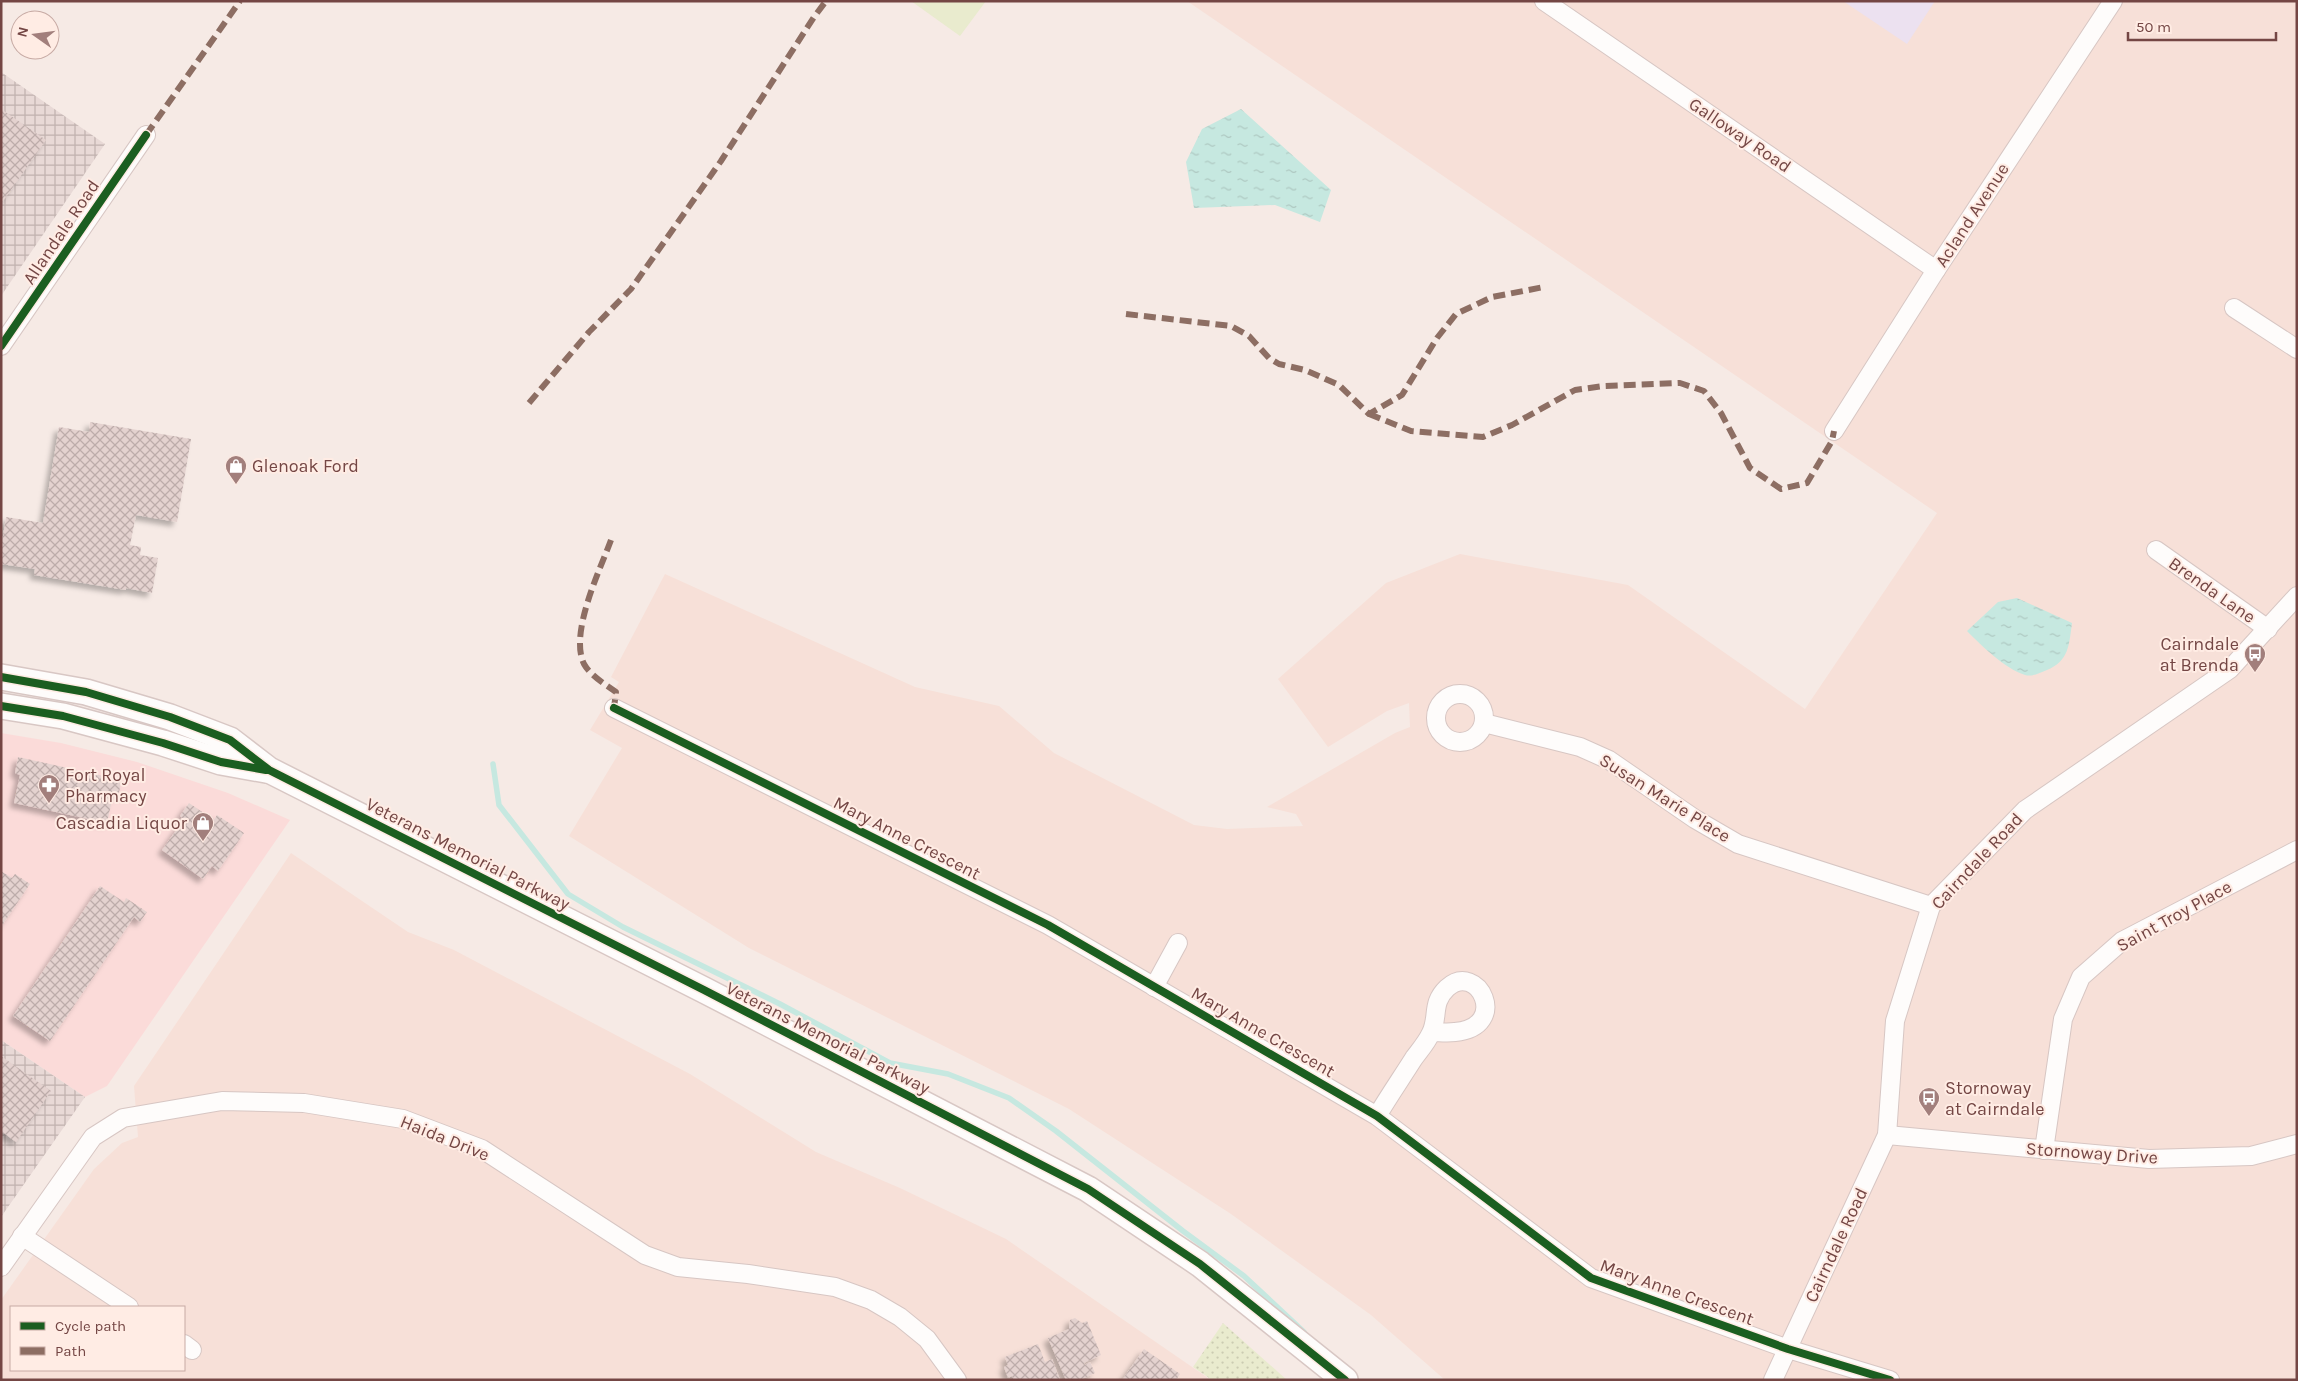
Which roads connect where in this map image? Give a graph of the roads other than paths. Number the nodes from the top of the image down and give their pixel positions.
1 (1544, 1) edge
2 (2114, 1) edge
3 (146, 136) dead end
4 (1936, 270) junction
5 (2234, 308) dead end
6 (1, 346) edge
7 (2297, 349) edge
8 (1834, 431) dead end
9 (2156, 550) dead end
10 (2297, 596) edge
11 (2268, 629) junction
12 (1, 678) edge
13 (1, 706) edge
14 (614, 708) dead end
15 (1484, 723) dead end
16 (268, 770) junction
17 (2297, 850) edge
18 (1931, 906) junction
19 (1178, 943) dead end
20 (1154, 987) junction
21 (1432, 1032) dead end
22 (1376, 1116) junction
23 (1887, 1135) junction
24 (2297, 1144) edge
25 (2044, 1150) junction
26 (22, 1236) junction
27 (1, 1267) edge
28 (127, 1306) edge
29 (1788, 1349) junction
30 (957, 1380) edge
31 (1345, 1380) edge
32 (1773, 1380) edge
33 (1890, 1380) edge

1 - 4 street, Galloway Road
2 - 4 street, Acland Avenue
3 - 6 street, Allandale Road
4 - 8 street, Acland Avenue
5 - 7 street
9 - 11 street, Brenda Lane
10 - 11 street, Cairndale Road
11 - 18 street, Cairndale Road
12 - 16 main road, Veterans Memorial Parkway
13 - 16 main road, Veterans Memorial Parkway
14 - 20 street, Mary Anne Crescent
15 - 18 street, Susan Marie Place
16 - 31 main road, Veterans Memorial Parkway
17 - 25 street, Saint Troy Place
18 - 23 street, Cairndale Road
19 - 20 street
20 - 22 street, Mary Anne Crescent
21 - 22 street
22 - 29 street, Mary Anne Crescent
23 - 25 street, Stornoway Drive
23 - 29 street, Cairndale Road
24 - 25 street, Stornoway Drive
26 - 27 street, Haida Drive
26 - 28 street
26 - 30 street, Haida Drive
29 - 32 street, Cairndale Road
29 - 33 street, Mary Anne Crescent

